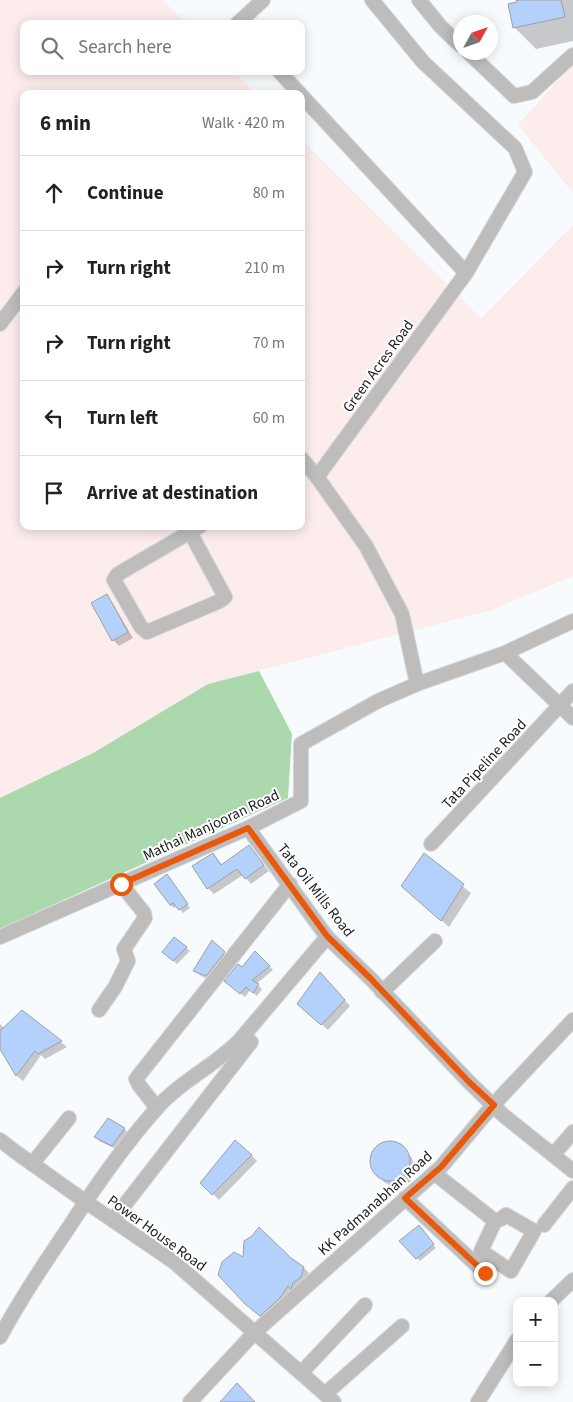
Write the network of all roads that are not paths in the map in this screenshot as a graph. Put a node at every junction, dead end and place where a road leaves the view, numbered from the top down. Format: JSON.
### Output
{"nodes":[{"id":1,"x":263,"y":0,"type":"edge"},
{"id":2,"x":372,"y":0,"type":"edge"},
{"id":3,"x":419,"y":0,"type":"edge"},
{"id":4,"x":241,"y":20,"type":"edge"},
{"id":5,"x":453,"y":38,"type":"edge"},
{"id":6,"x":573,"y":56,"type":"edge"},
{"id":7,"x":476,"y":60,"type":"edge"},
{"id":8,"x":283,"y":75,"type":"edge"},
{"id":9,"x":297,"y":90,"type":"edge"},
{"id":10,"x":305,"y":98,"type":"edge"},
{"id":11,"x":466,"y":273,"type":"junction"},
{"id":12,"x":20,"y":297,"type":"edge"},
{"id":13,"x":0,"y":324,"type":"edge"},
{"id":14,"x":305,"y":466,"type":"edge"},
{"id":15,"x":317,"y":477,"type":"junction"},
{"id":16,"x":193,"y":530,"type":"edge"},
{"id":17,"x":195,"y":530,"type":"edge"},
{"id":18,"x":573,"y":622,"type":"edge"},
{"id":19,"x":505,"y":653,"type":"junction"},
{"id":20,"x":417,"y":684,"type":"junction"},
{"id":21,"x":573,"y":691,"type":"edge"},
{"id":22,"x":560,"y":706,"type":"junction"},
{"id":23,"x":573,"y":718,"type":"edge"},
{"id":24,"x":248,"y":828,"type":"junction"},
{"id":25,"x":431,"y":844,"type":"dead end"},
{"id":26,"x":121,"y":884,"type":"junction"},
{"id":27,"x":290,"y":884,"type":"junction"},
{"id":28,"x":327,"y":936,"type":"junction"},
{"id":29,"x":0,"y":937,"type":"edge"},
{"id":30,"x":435,"y":941,"type":"dead end"},
{"id":31,"x":382,"y":992,"type":"junction"},
{"id":32,"x":98,"y":1010,"type":"dead end"},
{"id":33,"x":573,"y":1020,"type":"edge"},
{"id":34,"x":245,"y":1041,"type":"junction"},
{"id":35,"x":157,"y":1108,"type":"junction"},
{"id":36,"x":498,"y":1110,"type":"junction"},
{"id":37,"x":70,"y":1118,"type":"dead end"},
{"id":38,"x":573,"y":1132,"type":"edge"},
{"id":39,"x":0,"y":1140,"type":"edge"},
{"id":40,"x":553,"y":1155,"type":"junction"},
{"id":41,"x":32,"y":1164,"type":"junction"},
{"id":42,"x":573,"y":1171,"type":"edge"},
{"id":43,"x":434,"y":1173,"type":"junction"},
{"id":44,"x":573,"y":1188,"type":"edge"},
{"id":45,"x":405,"y":1198,"type":"junction"},
{"id":46,"x":86,"y":1202,"type":"junction"},
{"id":47,"x":113,"y":1220,"type":"junction"},
{"id":48,"x":495,"y":1221,"type":"dead end"},
{"id":49,"x":544,"y":1225,"type":"dead end"},
{"id":50,"x":485,"y":1273,"type":"dead end"},
{"id":51,"x":573,"y":1280,"type":"edge"},
{"id":52,"x":555,"y":1297,"type":"edge"},
{"id":53,"x":365,"y":1305,"type":"dead end"},
{"id":54,"x":402,"y":1326,"type":"dead end"},
{"id":55,"x":255,"y":1332,"type":"junction"},
{"id":56,"x":0,"y":1337,"type":"edge"},
{"id":57,"x":516,"y":1342,"type":"edge"},
{"id":58,"x":301,"y":1372,"type":"junction"},
{"id":59,"x":330,"y":1398,"type":"edge"},
{"id":60,"x":190,"y":1402,"type":"edge"},
{"id":61,"x":478,"y":1402,"type":"edge"}],
"edges":[{"from":1,"to":4,"type":"street"},
{"from":2,"to":11,"type":"street","name":"Green Acres Road"},
{"from":3,"to":5,"type":"street"},
{"from":6,"to":7,"type":"street"},
{"from":8,"to":9,"type":"street"},
{"from":10,"to":11,"type":"street"},
{"from":11,"to":15,"type":"street","name":"Green Acres Road"},
{"from":12,"to":13,"type":"street"},
{"from":14,"to":15,"type":"street"},
{"from":15,"to":20,"type":"street"},
{"from":16,"to":17,"type":"street"},
{"from":18,"to":19,"type":"street","name":"Mathai Manjooran Road"},
{"from":19,"to":20,"type":"street","name":"Mathai Manjooran Road"},
{"from":19,"to":22,"type":"street"},
{"from":20,"to":24,"type":"street","name":"Mathai Manjooran Road"},
{"from":21,"to":22,"type":"street","name":"Tata Pipeline Road"},
{"from":22,"to":23,"type":"street"},
{"from":22,"to":25,"type":"street","name":"Tata Pipeline Road"},
{"from":24,"to":26,"type":"street","name":"Mathai Manjooran Road"},
{"from":24,"to":27,"type":"street","name":"Tata Oil Mills Road"},
{"from":26,"to":29,"type":"street","name":"Mathai Manjooran Road"},
{"from":26,"to":32,"type":"street"},
{"from":27,"to":28,"type":"street","name":"Tata Oil Mills Road"},
{"from":27,"to":35,"type":"street"},
{"from":28,"to":31,"type":"street","name":"Tata Oil Mills Road"},
{"from":28,"to":34,"type":"street"},
{"from":30,"to":31,"type":"street"},
{"from":31,"to":36,"type":"street","name":"Tata Oil Mills Road"},
{"from":33,"to":36,"type":"street","name":"KK Padmanabhan Road"},
{"from":34,"to":35,"type":"street"},
{"from":34,"to":47,"type":"street"},
{"from":35,"to":46,"type":"street"},
{"from":36,"to":40,"type":"street","name":"Tata Oil Mills Road"},
{"from":36,"to":43,"type":"street","name":"KK Padmanabhan Road"},
{"from":37,"to":41,"type":"street"},
{"from":38,"to":40,"type":"street"},
{"from":39,"to":41,"type":"street","name":"Power House Road"},
{"from":40,"to":42,"type":"street","name":"Tata Oil Mills Road"},
{"from":41,"to":46,"type":"street","name":"Power House Road"},
{"from":43,"to":45,"type":"street","name":"KK Padmanabhan Road"},
{"from":43,"to":48,"type":"street"},
{"from":44,"to":49,"type":"street"},
{"from":45,"to":50,"type":"street"},
{"from":45,"to":55,"type":"street","name":"KK Padmanabhan Road"},
{"from":46,"to":47,"type":"street","name":"Power House Road"},
{"from":46,"to":56,"type":"street"},
{"from":47,"to":55,"type":"street","name":"Power House Road"},
{"from":51,"to":52,"type":"street"},
{"from":53,"to":58,"type":"street"},
{"from":54,"to":59,"type":"street"},
{"from":55,"to":58,"type":"street","name":"Power House Road"},
{"from":55,"to":60,"type":"street","name":"KK Padmanabhan Road"},
{"from":57,"to":61,"type":"street"},
{"from":58,"to":59,"type":"street","name":"Power House Road"}]}
